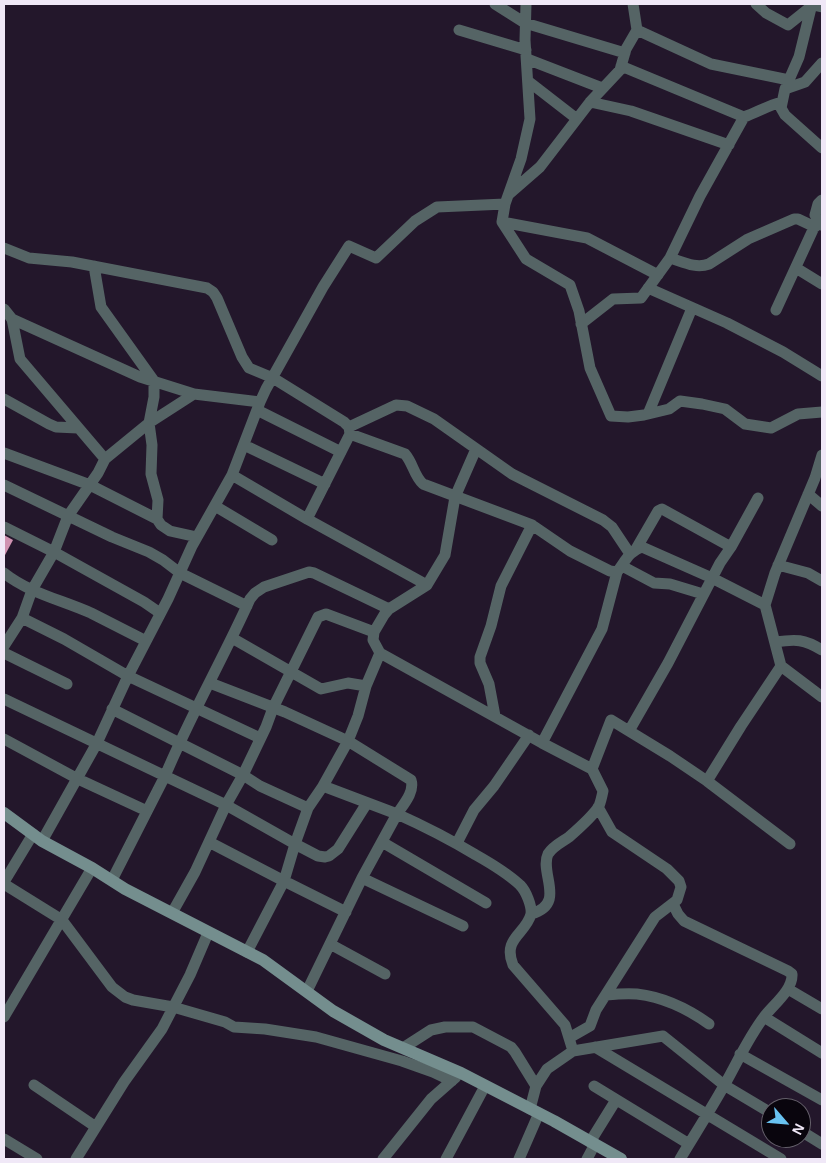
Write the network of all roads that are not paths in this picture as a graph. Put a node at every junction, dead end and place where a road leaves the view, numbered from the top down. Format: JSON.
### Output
{"nodes":[{"id":1,"x":495,"y":4,"type":"edge"},
{"id":2,"x":526,"y":4,"type":"edge"},
{"id":3,"x":633,"y":4,"type":"edge"},
{"id":4,"x":756,"y":4,"type":"edge"},
{"id":5,"x":816,"y":5,"type":"edge"},
{"id":6,"x":525,"y":22,"type":"junction"},
{"id":7,"x":459,"y":30,"type":"dead end"},
{"id":8,"x":637,"y":30,"type":"junction"},
{"id":9,"x":625,"y":53,"type":"junction"},
{"id":10,"x":527,"y":54,"type":"junction"},
{"id":11,"x":822,"y":63,"type":"edge"},
{"id":12,"x":621,"y":66,"type":"junction"},
{"id":13,"x":528,"y":81,"type":"junction"},
{"id":14,"x":787,"y":85,"type":"junction"},
{"id":15,"x":602,"y":88,"type":"junction"},
{"id":16,"x":590,"y":102,"type":"junction"},
{"id":17,"x":782,"y":102,"type":"junction"},
{"id":18,"x":744,"y":117,"type":"junction"},
{"id":19,"x":577,"y":119,"type":"junction"},
{"id":20,"x":729,"y":145,"type":"junction"},
{"id":21,"x":822,"y":148,"type":"edge"},
{"id":22,"x":507,"y":199,"type":"junction"},
{"id":23,"x":822,"y":200,"type":"edge"},
{"id":24,"x":502,"y":222,"type":"junction"},
{"id":25,"x":818,"y":224,"type":"edge"},
{"id":26,"x":4,"y":248,"type":"edge"},
{"id":27,"x":670,"y":258,"type":"junction"},
{"id":28,"x":94,"y":266,"type":"junction"},
{"id":29,"x":796,"y":268,"type":"junction"},
{"id":30,"x":658,"y":275,"type":"junction"},
{"id":31,"x":822,"y":284,"type":"edge"},
{"id":32,"x":648,"y":288,"type":"junction"},
{"id":33,"x":4,"y":308,"type":"edge"},
{"id":34,"x":692,"y":308,"type":"junction"},
{"id":35,"x":776,"y":310,"type":"dead end"},
{"id":36,"x":12,"y":319,"type":"junction"},
{"id":37,"x":581,"y":324,"type":"junction"},
{"id":38,"x":822,"y":376,"type":"edge"},
{"id":39,"x":273,"y":378,"type":"junction"},
{"id":40,"x":154,"y":381,"type":"junction"},
{"id":41,"x":194,"y":394,"type":"junction"},
{"id":42,"x":4,"y":399,"type":"edge"},
{"id":43,"x":258,"y":406,"type":"junction"},
{"id":44,"x":822,"y":412,"type":"edge"},
{"id":45,"x":648,"y":414,"type":"junction"},
{"id":46,"x":149,"y":423,"type":"junction"},
{"id":47,"x":78,"y":428,"type":"junction"},
{"id":48,"x":350,"y":431,"type":"junction"},
{"id":49,"x":244,"y":445,"type":"junction"},
{"id":50,"x":476,"y":449,"type":"junction"},
{"id":51,"x":341,"y":452,"type":"junction"},
{"id":52,"x":4,"y":453,"type":"edge"},
{"id":53,"x":104,"y":459,"type":"junction"},
{"id":54,"x":822,"y":460,"type":"edge"},
{"id":55,"x":232,"y":475,"type":"junction"},
{"id":56,"x":325,"y":484,"type":"junction"},
{"id":57,"x":4,"y":485,"type":"edge"},
{"id":58,"x":90,"y":485,"type":"junction"},
{"id":59,"x":808,"y":494,"type":"junction"},
{"id":60,"x":455,"y":497,"type":"junction"},
{"id":61,"x":758,"y":498,"type":"dead end"},
{"id":62,"x":215,"y":506,"type":"junction"},
{"id":63,"x":822,"y":506,"type":"edge"},
{"id":64,"x":68,"y":516,"type":"junction"},
{"id":65,"x":157,"y":519,"type":"junction"},
{"id":66,"x":307,"y":519,"type":"junction"},
{"id":67,"x":532,"y":525,"type":"junction"},
{"id":68,"x":4,"y":528,"type":"edge"},
{"id":69,"x":197,"y":536,"type":"junction"},
{"id":70,"x":272,"y":540,"type":"dead end"},
{"id":71,"x":731,"y":547,"type":"junction"},
{"id":72,"x":633,"y":551,"type":"junction"},
{"id":73,"x":54,"y":552,"type":"junction"},
{"id":74,"x":778,"y":565,"type":"junction"},
{"id":75,"x":619,"y":569,"type":"junction"},
{"id":76,"x":4,"y":573,"type":"edge"},
{"id":77,"x":180,"y":573,"type":"junction"},
{"id":78,"x":821,"y":576,"type":"edge"},
{"id":79,"x":712,"y":578,"type":"junction"},
{"id":80,"x":427,"y":585,"type":"junction"},
{"id":81,"x":32,"y":590,"type":"junction"},
{"id":82,"x":703,"y":594,"type":"junction"},
{"id":83,"x":765,"y":605,"type":"junction"},
{"id":84,"x":247,"y":606,"type":"junction"},
{"id":85,"x":389,"y":609,"type":"junction"},
{"id":86,"x":160,"y":613,"type":"junction"},
{"id":87,"x":22,"y":618,"type":"junction"},
{"id":88,"x":374,"y":632,"type":"junction"},
{"id":89,"x":232,"y":638,"type":"junction"},
{"id":90,"x":146,"y":641,"type":"junction"},
{"id":91,"x":775,"y":642,"type":"junction"},
{"id":92,"x":4,"y":646,"type":"edge"},
{"id":93,"x":822,"y":650,"type":"edge"},
{"id":94,"x":4,"y":653,"type":"edge"},
{"id":95,"x":380,"y":653,"type":"junction"},
{"id":96,"x":781,"y":666,"type":"junction"},
{"id":97,"x":291,"y":672,"type":"junction"},
{"id":98,"x":128,"y":676,"type":"junction"},
{"id":99,"x":210,"y":683,"type":"junction"},
{"id":100,"x":67,"y":684,"type":"dead end"},
{"id":101,"x":366,"y":686,"type":"junction"},
{"id":102,"x":822,"y":697,"type":"edge"},
{"id":103,"x":4,"y":699,"type":"edge"},
{"id":104,"x":197,"y":708,"type":"junction"},
{"id":105,"x":273,"y":708,"type":"junction"},
{"id":106,"x":112,"y":709,"type":"junction"},
{"id":107,"x":495,"y":716,"type":"junction"},
{"id":108,"x":629,"y":731,"type":"junction"},
{"id":109,"x":529,"y":735,"type":"junction"},
{"id":110,"x":260,"y":738,"type":"junction"},
{"id":111,"x":4,"y":739,"type":"edge"},
{"id":112,"x":348,"y":741,"type":"junction"},
{"id":113,"x":178,"y":743,"type":"junction"},
{"id":114,"x":98,"y":744,"type":"junction"},
{"id":115,"x":542,"y":744,"type":"junction"},
{"id":116,"x":592,"y":769,"type":"junction"},
{"id":117,"x":242,"y":775,"type":"junction"},
{"id":118,"x":165,"y":776,"type":"junction"},
{"id":119,"x":78,"y":779,"type":"junction"},
{"id":120,"x":707,"y":781,"type":"junction"},
{"id":121,"x":323,"y":786,"type":"junction"},
{"id":122,"x":367,"y":803,"type":"junction"},
{"id":123,"x":226,"y":804,"type":"junction"},
{"id":124,"x":598,"y":807,"type":"junction"},
{"id":125,"x":308,"y":808,"type":"junction"},
{"id":126,"x":147,"y":811,"type":"junction"},
{"id":127,"x":4,"y":813,"type":"edge"},
{"id":128,"x":397,"y":814,"type":"junction"},
{"id":129,"x":38,"y":838,"type":"junction"},
{"id":130,"x":209,"y":842,"type":"junction"},
{"id":131,"x":382,"y":842,"type":"junction"},
{"id":132,"x":457,"y":843,"type":"junction"},
{"id":133,"x":294,"y":844,"type":"junction"},
{"id":134,"x":790,"y":844,"type":"dead end"},
{"id":135,"x":92,"y":868,"type":"junction"},
{"id":136,"x":362,"y":878,"type":"junction"},
{"id":137,"x":112,"y":880,"type":"junction"},
{"id":138,"x":284,"y":881,"type":"junction"},
{"id":139,"x":4,"y":883,"type":"edge"},
{"id":140,"x":486,"y":903,"type":"dead end"},
{"id":141,"x":673,"y":904,"type":"junction"},
{"id":142,"x":346,"y":912,"type":"junction"},
{"id":143,"x":172,"y":913,"type":"junction"},
{"id":144,"x":531,"y":914,"type":"junction"},
{"id":145,"x":62,"y":920,"type":"junction"},
{"id":146,"x":463,"y":926,"type":"dead end"},
{"id":147,"x":208,"y":932,"type":"junction"},
{"id":148,"x":330,"y":944,"type":"junction"},
{"id":149,"x":247,"y":952,"type":"junction"},
{"id":150,"x":385,"y":974,"type":"dead end"},
{"id":151,"x":788,"y":988,"type":"junction"},
{"id":152,"x":307,"y":992,"type":"junction"},
{"id":153,"x":606,"y":995,"type":"junction"},
{"id":154,"x":174,"y":1007,"type":"junction"},
{"id":155,"x":822,"y":1009,"type":"edge"},
{"id":156,"x":4,"y":1017,"type":"edge"},
{"id":157,"x":764,"y":1017,"type":"junction"},
{"id":158,"x":709,"y":1024,"type":"dead end"},
{"id":159,"x":569,"y":1038,"type":"junction"},
{"id":160,"x":595,"y":1047,"type":"junction"},
{"id":161,"x":403,"y":1048,"type":"junction"},
{"id":162,"x":573,"y":1051,"type":"junction"},
{"id":163,"x":822,"y":1053,"type":"edge"},
{"id":164,"x":740,"y":1054,"type":"junction"},
{"id":165,"x":456,"y":1077,"type":"junction"},
{"id":166,"x":34,"y":1085,"type":"dead end"},
{"id":167,"x":724,"y":1085,"type":"junction"},
{"id":168,"x":485,"y":1086,"type":"junction"},
{"id":169,"x":536,"y":1086,"type":"junction"},
{"id":170,"x":594,"y":1086,"type":"dead end"},
{"id":171,"x":616,"y":1100,"type":"junction"},
{"id":172,"x":822,"y":1100,"type":"edge"},
{"id":173,"x":761,"y":1107,"type":"edge"},
{"id":174,"x":534,"y":1111,"type":"junction"},
{"id":175,"x":707,"y":1114,"type":"junction"},
{"id":176,"x":96,"y":1127,"type":"junction"},
{"id":177,"x":811,"y":1137,"type":"edge"},
{"id":178,"x":4,"y":1139,"type":"edge"},
{"id":179,"x":592,"y":1143,"type":"junction"},
{"id":180,"x":690,"y":1144,"type":"junction"},
{"id":181,"x":822,"y":1144,"type":"edge"},
{"id":182,"x":37,"y":1159,"type":"edge"},
{"id":183,"x":76,"y":1159,"type":"edge"},
{"id":184,"x":383,"y":1159,"type":"edge"},
{"id":185,"x":446,"y":1159,"type":"edge"},
{"id":186,"x":519,"y":1159,"type":"edge"},
{"id":187,"x":587,"y":1159,"type":"edge"},
{"id":188,"x":621,"y":1159,"type":"edge"},
{"id":189,"x":680,"y":1159,"type":"edge"},
{"id":190,"x":781,"y":1159,"type":"edge"}],
"edges":[{"from":1,"to":6,"type":"street"},
{"from":2,"to":6,"type":"street"},
{"from":3,"to":8,"type":"street"},
{"from":4,"to":5,"type":"street"},
{"from":5,"to":14,"type":"street"},
{"from":6,"to":9,"type":"street"},
{"from":6,"to":10,"type":"street"},
{"from":7,"to":10,"type":"street"},
{"from":8,"to":9,"type":"street"},
{"from":8,"to":14,"type":"street"},
{"from":9,"to":12,"type":"street"},
{"from":10,"to":13,"type":"street"},
{"from":10,"to":15,"type":"street"},
{"from":11,"to":14,"type":"street"},
{"from":12,"to":15,"type":"street"},
{"from":12,"to":18,"type":"street"},
{"from":13,"to":19,"type":"street"},
{"from":13,"to":22,"type":"street"},
{"from":14,"to":17,"type":"street"},
{"from":15,"to":16,"type":"street"},
{"from":16,"to":19,"type":"street"},
{"from":16,"to":20,"type":"street"},
{"from":17,"to":18,"type":"street"},
{"from":17,"to":21,"type":"street"},
{"from":18,"to":20,"type":"street"},
{"from":19,"to":22,"type":"street"},
{"from":20,"to":27,"type":"street"},
{"from":22,"to":24,"type":"street"},
{"from":22,"to":39,"type":"street"},
{"from":23,"to":25,"type":"street"},
{"from":24,"to":30,"type":"street"},
{"from":24,"to":37,"type":"street"},
{"from":25,"to":27,"type":"street"},
{"from":25,"to":29,"type":"street"},
{"from":26,"to":28,"type":"street"},
{"from":27,"to":30,"type":"street"},
{"from":28,"to":39,"type":"street"},
{"from":28,"to":40,"type":"street"},
{"from":29,"to":31,"type":"street"},
{"from":29,"to":35,"type":"street"},
{"from":30,"to":32,"type":"street"},
{"from":32,"to":34,"type":"street"},
{"from":32,"to":37,"type":"street"},
{"from":33,"to":36,"type":"street"},
{"from":34,"to":38,"type":"street"},
{"from":34,"to":45,"type":"street"},
{"from":36,"to":40,"type":"street"},
{"from":36,"to":47,"type":"street"},
{"from":37,"to":45,"type":"street"},
{"from":39,"to":43,"type":"street"},
{"from":39,"to":48,"type":"street"},
{"from":40,"to":41,"type":"street"},
{"from":40,"to":46,"type":"street"},
{"from":41,"to":43,"type":"street"},
{"from":41,"to":46,"type":"street"},
{"from":42,"to":47,"type":"street"},
{"from":43,"to":49,"type":"street"},
{"from":43,"to":51,"type":"street"},
{"from":44,"to":45,"type":"street"},
{"from":46,"to":53,"type":"street"},
{"from":46,"to":65,"type":"street"},
{"from":47,"to":53,"type":"street"},
{"from":48,"to":50,"type":"street"},
{"from":48,"to":51,"type":"street"},
{"from":48,"to":60,"type":"street"},
{"from":49,"to":55,"type":"street"},
{"from":49,"to":56,"type":"street"},
{"from":50,"to":60,"type":"street"},
{"from":50,"to":72,"type":"street"},
{"from":51,"to":56,"type":"street"},
{"from":52,"to":58,"type":"street"},
{"from":53,"to":58,"type":"street"},
{"from":54,"to":59,"type":"street"},
{"from":55,"to":62,"type":"street"},
{"from":55,"to":66,"type":"street"},
{"from":56,"to":66,"type":"street"},
{"from":57,"to":64,"type":"street"},
{"from":58,"to":64,"type":"street"},
{"from":58,"to":65,"type":"street"},
{"from":59,"to":63,"type":"street"},
{"from":59,"to":74,"type":"street"},
{"from":60,"to":67,"type":"street"},
{"from":60,"to":80,"type":"street"},
{"from":61,"to":71,"type":"street"},
{"from":62,"to":69,"type":"street"},
{"from":62,"to":70,"type":"street"},
{"from":64,"to":73,"type":"street"},
{"from":64,"to":77,"type":"street"},
{"from":65,"to":69,"type":"street"},
{"from":66,"to":80,"type":"street"},
{"from":67,"to":75,"type":"street"},
{"from":67,"to":107,"type":"street"},
{"from":68,"to":73,"type":"street"},
{"from":69,"to":77,"type":"street"},
{"from":71,"to":72,"type":"street"},
{"from":71,"to":79,"type":"street"},
{"from":72,"to":75,"type":"street"},
{"from":72,"to":79,"type":"street"},
{"from":73,"to":81,"type":"street"},
{"from":73,"to":86,"type":"street"},
{"from":74,"to":78,"type":"street"},
{"from":74,"to":83,"type":"street"},
{"from":75,"to":82,"type":"street"},
{"from":75,"to":115,"type":"street"},
{"from":76,"to":81,"type":"street"},
{"from":77,"to":84,"type":"street"},
{"from":77,"to":86,"type":"street"},
{"from":79,"to":82,"type":"street"},
{"from":79,"to":83,"type":"street"},
{"from":80,"to":85,"type":"street"},
{"from":81,"to":87,"type":"street"},
{"from":81,"to":90,"type":"street"},
{"from":82,"to":108,"type":"street"},
{"from":83,"to":91,"type":"street"},
{"from":84,"to":85,"type":"street"},
{"from":84,"to":89,"type":"street"},
{"from":85,"to":88,"type":"street"},
{"from":86,"to":90,"type":"street"},
{"from":87,"to":92,"type":"street"},
{"from":87,"to":98,"type":"street"},
{"from":88,"to":95,"type":"street"},
{"from":88,"to":97,"type":"street"},
{"from":89,"to":97,"type":"street"},
{"from":89,"to":99,"type":"street"},
{"from":90,"to":98,"type":"street"},
{"from":91,"to":93,"type":"street"},
{"from":91,"to":96,"type":"street"},
{"from":94,"to":100,"type":"street"},
{"from":95,"to":101,"type":"street"},
{"from":95,"to":107,"type":"street"},
{"from":96,"to":102,"type":"street"},
{"from":96,"to":120,"type":"street"},
{"from":97,"to":101,"type":"street"},
{"from":97,"to":105,"type":"street"},
{"from":98,"to":104,"type":"street"},
{"from":98,"to":106,"type":"street"},
{"from":99,"to":104,"type":"street"},
{"from":99,"to":105,"type":"street"},
{"from":101,"to":112,"type":"street"},
{"from":103,"to":114,"type":"street"},
{"from":104,"to":110,"type":"street"},
{"from":104,"to":113,"type":"street"},
{"from":105,"to":110,"type":"street"},
{"from":105,"to":112,"type":"street"},
{"from":106,"to":113,"type":"street"},
{"from":106,"to":114,"type":"street"},
{"from":107,"to":109,"type":"street"},
{"from":108,"to":116,"type":"street"},
{"from":108,"to":120,"type":"street"},
{"from":109,"to":115,"type":"street"},
{"from":109,"to":132,"type":"street"},
{"from":110,"to":117,"type":"street"},
{"from":111,"to":119,"type":"street"},
{"from":112,"to":121,"type":"street"},
{"from":112,"to":128,"type":"street"},
{"from":113,"to":117,"type":"street"},
{"from":113,"to":118,"type":"street"},
{"from":114,"to":118,"type":"street"},
{"from":114,"to":119,"type":"street"},
{"from":115,"to":116,"type":"street"},
{"from":116,"to":124,"type":"street"},
{"from":117,"to":123,"type":"street"},
{"from":117,"to":125,"type":"street"},
{"from":118,"to":123,"type":"street"},
{"from":118,"to":126,"type":"street"},
{"from":119,"to":126,"type":"street"},
{"from":119,"to":129,"type":"street"},
{"from":120,"to":134,"type":"street"},
{"from":121,"to":122,"type":"street"},
{"from":121,"to":125,"type":"street"},
{"from":122,"to":128,"type":"street"},
{"from":122,"to":133,"type":"street"},
{"from":123,"to":130,"type":"street"},
{"from":123,"to":133,"type":"street"},
{"from":124,"to":141,"type":"street"},
{"from":124,"to":144,"type":"street"},
{"from":125,"to":133,"type":"street"},
{"from":126,"to":137,"type":"street"},
{"from":127,"to":129,"type":"street"},
{"from":128,"to":131,"type":"street"},
{"from":128,"to":132,"type":"street"},
{"from":129,"to":135,"type":"street"},
{"from":129,"to":139,"type":"street"},
{"from":130,"to":138,"type":"street"},
{"from":130,"to":143,"type":"street"},
{"from":131,"to":136,"type":"street"},
{"from":131,"to":140,"type":"street"},
{"from":132,"to":144,"type":"street"},
{"from":133,"to":138,"type":"street"},
{"from":135,"to":137,"type":"street"},
{"from":135,"to":145,"type":"street"},
{"from":136,"to":142,"type":"street"},
{"from":136,"to":146,"type":"street"},
{"from":137,"to":143,"type":"street"},
{"from":138,"to":142,"type":"street"},
{"from":138,"to":149,"type":"street"},
{"from":139,"to":145,"type":"street"},
{"from":141,"to":151,"type":"street"},
{"from":141,"to":153,"type":"street"},
{"from":142,"to":148,"type":"street"},
{"from":143,"to":147,"type":"street"},
{"from":144,"to":159,"type":"street"},
{"from":145,"to":154,"type":"street"},
{"from":145,"to":156,"type":"street"},
{"from":147,"to":149,"type":"street"},
{"from":147,"to":154,"type":"street"},
{"from":148,"to":150,"type":"street"},
{"from":148,"to":152,"type":"street"},
{"from":149,"to":152,"type":"street"},
{"from":151,"to":155,"type":"street"},
{"from":151,"to":157,"type":"street"},
{"from":152,"to":161,"type":"street"},
{"from":153,"to":158,"type":"street"},
{"from":153,"to":159,"type":"street"},
{"from":154,"to":165,"type":"street"},
{"from":154,"to":176,"type":"street"},
{"from":157,"to":163,"type":"street"},
{"from":157,"to":164,"type":"street"},
{"from":159,"to":162,"type":"street"},
{"from":160,"to":162,"type":"street"},
{"from":160,"to":167,"type":"street"},
{"from":160,"to":175,"type":"street"},
{"from":161,"to":165,"type":"street"},
{"from":161,"to":169,"type":"street"},
{"from":162,"to":169,"type":"street"},
{"from":164,"to":167,"type":"street"},
{"from":164,"to":172,"type":"street"},
{"from":165,"to":168,"type":"street"},
{"from":165,"to":184,"type":"street"},
{"from":166,"to":176,"type":"street"},
{"from":167,"to":173,"type":"street"},
{"from":167,"to":175,"type":"street"},
{"from":168,"to":174,"type":"street"},
{"from":168,"to":185,"type":"street"},
{"from":169,"to":174,"type":"street"},
{"from":170,"to":171,"type":"street"},
{"from":171,"to":179,"type":"street"},
{"from":171,"to":180,"type":"street"},
{"from":174,"to":179,"type":"street"},
{"from":174,"to":186,"type":"street"},
{"from":175,"to":180,"type":"street"},
{"from":175,"to":190,"type":"street"},
{"from":176,"to":183,"type":"street"},
{"from":177,"to":181,"type":"street"},
{"from":178,"to":182,"type":"street"},
{"from":179,"to":187,"type":"street"},
{"from":179,"to":188,"type":"street"},
{"from":180,"to":189,"type":"street"}]}
